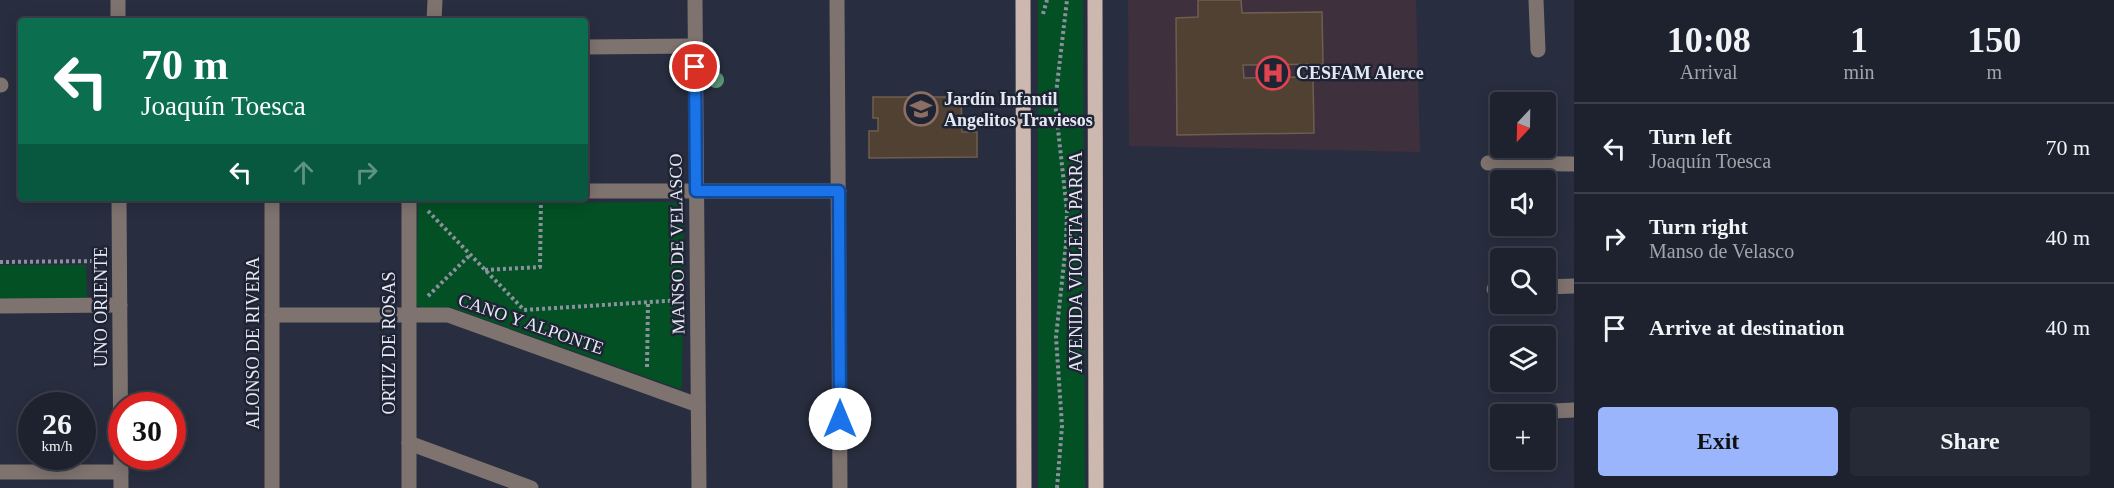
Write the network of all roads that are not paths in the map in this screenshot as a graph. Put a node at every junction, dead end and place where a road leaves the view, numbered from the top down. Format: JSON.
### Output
{"nodes":[{"id":1,"x":118,"y":0,"type":"edge"},
{"id":2,"x":435,"y":0,"type":"edge"},
{"id":3,"x":695,"y":0,"type":"edge"},
{"id":4,"x":837,"y":0,"type":"edge"},
{"id":5,"x":1023,"y":0,"type":"edge"},
{"id":6,"x":1095,"y":0,"type":"edge"},
{"id":7,"x":1536,"y":0,"type":"edge"},
{"id":8,"x":118,"y":18,"type":"edge"},
{"id":9,"x":434,"y":18,"type":"edge"},
{"id":10,"x":695,"y":46,"type":"junction"},
{"id":11,"x":588,"y":47,"type":"edge"},
{"id":12,"x":1538,"y":50,"type":"dead end"},
{"id":13,"x":1488,"y":163,"type":"dead end"},
{"id":14,"x":1574,"y":164,"type":"edge"},
{"id":15,"x":588,"y":191,"type":"edge"},
{"id":16,"x":696,"y":191,"type":"junction"},
{"id":17,"x":839,"y":191,"type":"junction"},
{"id":18,"x":119,"y":201,"type":"edge"},
{"id":19,"x":272,"y":201,"type":"edge"},
{"id":20,"x":409,"y":201,"type":"edge"},
{"id":21,"x":1574,"y":286,"type":"edge"},
{"id":22,"x":1556,"y":287,"type":"edge"},
{"id":23,"x":120,"y":305,"type":"junction"},
{"id":24,"x":0,"y":306,"type":"edge"},
{"id":25,"x":409,"y":314,"type":"junction"},
{"id":26,"x":272,"y":315,"type":"junction"},
{"id":27,"x":698,"y":405,"type":"junction"},
{"id":28,"x":1574,"y":410,"type":"edge"},
{"id":29,"x":1556,"y":411,"type":"edge"},
{"id":30,"x":409,"y":443,"type":"junction"},
{"id":31,"x":0,"y":472,"type":"edge"},
{"id":32,"x":125,"y":483,"type":"edge"},
{"id":33,"x":272,"y":488,"type":"edge"},
{"id":34,"x":409,"y":488,"type":"edge"},
{"id":35,"x":531,"y":488,"type":"edge"},
{"id":36,"x":699,"y":488,"type":"edge"},
{"id":37,"x":840,"y":488,"type":"edge"},
{"id":38,"x":1024,"y":488,"type":"edge"},
{"id":39,"x":1096,"y":488,"type":"edge"}],
"edges":[{"from":1,"to":8,"type":"street"},
{"from":2,"to":9,"type":"street"},
{"from":3,"to":10,"type":"street","name":"MANSO DE VELASCO"},
{"from":4,"to":17,"type":"street"},
{"from":5,"to":38,"type":"main road"},
{"from":6,"to":39,"type":"main road","name":"AVENIDA VIOLETA PARRA"},
{"from":7,"to":12,"type":"street"},
{"from":10,"to":11,"type":"street"},
{"from":10,"to":16,"type":"street","name":"MANSO DE VELASCO"},
{"from":13,"to":14,"type":"street"},
{"from":15,"to":16,"type":"street"},
{"from":16,"to":17,"type":"street"},
{"from":16,"to":27,"type":"street","name":"MANSO DE VELASCO"},
{"from":17,"to":37,"type":"street"},
{"from":18,"to":23,"type":"street","name":"UNO ORIENTE"},
{"from":19,"to":26,"type":"street","name":"ALONSO DE RIVERA"},
{"from":20,"to":25,"type":"street","name":"ORTIZ DE ROSAS"},
{"from":21,"to":22,"type":"street"},
{"from":23,"to":24,"type":"street"},
{"from":23,"to":32,"type":"street","name":"UNO ORIENTE"},
{"from":25,"to":26,"type":"street","name":"CANO Y ALPONTE"},
{"from":25,"to":27,"type":"street","name":"CANO Y ALPONTE"},
{"from":25,"to":30,"type":"street","name":"ORTIZ DE ROSAS"},
{"from":26,"to":33,"type":"street","name":"ALONSO DE RIVERA"},
{"from":27,"to":36,"type":"street","name":"MANSO DE VELASCO"},
{"from":28,"to":29,"type":"street"},
{"from":30,"to":34,"type":"street","name":"ORTIZ DE ROSAS"},
{"from":30,"to":35,"type":"street"},
{"from":31,"to":32,"type":"street"}]}
